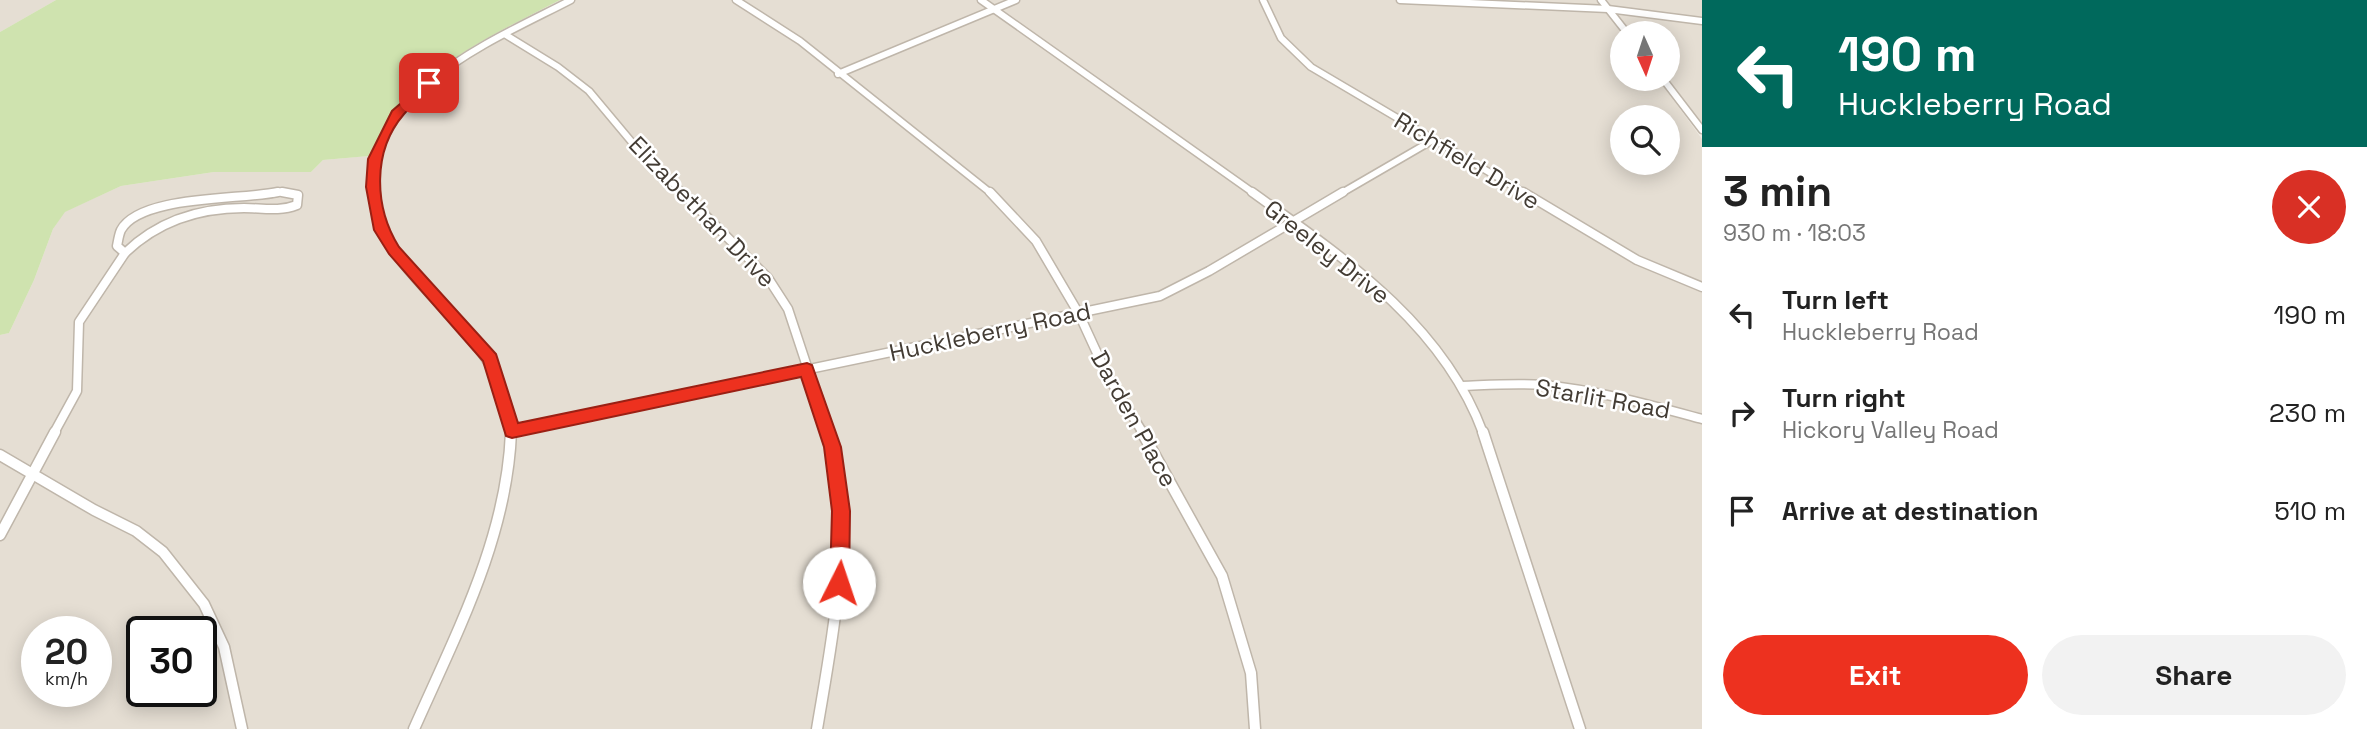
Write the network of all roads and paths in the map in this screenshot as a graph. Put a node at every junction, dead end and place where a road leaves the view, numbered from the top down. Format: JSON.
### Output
{"nodes":[{"id":1,"x":571,"y":0,"type":"edge"},
{"id":2,"x":736,"y":0,"type":"edge"},
{"id":3,"x":981,"y":0,"type":"edge"},
{"id":4,"x":1016,"y":0,"type":"edge"},
{"id":5,"x":1263,"y":0,"type":"edge"},
{"id":6,"x":1400,"y":0,"type":"edge"},
{"id":7,"x":1601,"y":0,"type":"edge"},
{"id":8,"x":993,"y":9,"type":"junction"},
{"id":9,"x":1608,"y":9,"type":"junction"},
{"id":10,"x":1618,"y":21,"type":"edge"},
{"id":11,"x":1702,"y":21,"type":"edge"},
{"id":12,"x":506,"y":35,"type":"junction"},
{"id":13,"x":838,"y":74,"type":"junction"},
{"id":14,"x":1672,"y":91,"type":"edge"},
{"id":15,"x":1702,"y":130,"type":"edge"},
{"id":16,"x":1433,"y":140,"type":"junction"},
{"id":17,"x":194,"y":200,"type":"junction"},
{"id":18,"x":192,"y":216,"type":"junction"},
{"id":19,"x":1294,"y":222,"type":"junction"},
{"id":20,"x":125,"y":253,"type":"junction"},
{"id":21,"x":1702,"y":287,"type":"edge"},
{"id":22,"x":1079,"y":314,"type":"junction"},
{"id":23,"x":807,"y":370,"type":"junction"},
{"id":24,"x":1462,"y":386,"type":"junction"},
{"id":25,"x":1702,"y":418,"type":"edge"},
{"id":26,"x":512,"y":431,"type":"junction"},
{"id":27,"x":0,"y":455,"type":"edge"},
{"id":28,"x":34,"y":473,"type":"junction"},
{"id":29,"x":0,"y":535,"type":"edge"},
{"id":30,"x":242,"y":729,"type":"edge"},
{"id":31,"x":414,"y":729,"type":"edge"},
{"id":32,"x":817,"y":729,"type":"edge"},
{"id":33,"x":1255,"y":729,"type":"edge"},
{"id":34,"x":1580,"y":729,"type":"edge"}],
"edges":[{"from":1,"to":12,"type":"street"},
{"from":2,"to":13,"type":"street","name":"Darden Place"},
{"from":3,"to":8,"type":"street","name":"Greeley Drive"},
{"from":4,"to":8,"type":"street"},
{"from":5,"to":16,"type":"street","name":"Richfield Drive"},
{"from":6,"to":9,"type":"street"},
{"from":7,"to":9,"type":"street"},
{"from":8,"to":13,"type":"street"},
{"from":8,"to":19,"type":"street","name":"Greeley Drive"},
{"from":9,"to":10,"type":"street"},
{"from":9,"to":11,"type":"street"},
{"from":12,"to":23,"type":"street","name":"Elizabethan Drive"},
{"from":12,"to":26,"type":"street"},
{"from":13,"to":22,"type":"street","name":"Darden Place"},
{"from":14,"to":15,"type":"street"},
{"from":16,"to":19,"type":"street","name":"Huckleberry Road"},
{"from":16,"to":21,"type":"street","name":"Richfield Drive"},
{"from":17,"to":18,"type":"street"},
{"from":17,"to":18,"type":"street"},
{"from":17,"to":20,"type":"street"},
{"from":18,"to":20,"type":"street"},
{"from":19,"to":22,"type":"street","name":"Huckleberry Road"},
{"from":19,"to":24,"type":"street","name":"Greeley Drive"},
{"from":20,"to":28,"type":"street"},
{"from":22,"to":23,"type":"street","name":"Huckleberry Road"},
{"from":22,"to":33,"type":"street","name":"Darden Place"},
{"from":23,"to":26,"type":"street","name":"Huckleberry Road"},
{"from":23,"to":32,"type":"street","name":"Elizabethan Drive"},
{"from":24,"to":25,"type":"street","name":"Starlit Road"},
{"from":24,"to":34,"type":"street","name":"Greeley Drive"},
{"from":26,"to":31,"type":"street"},
{"from":27,"to":28,"type":"street"},
{"from":28,"to":29,"type":"street"},
{"from":28,"to":30,"type":"street"}]}
